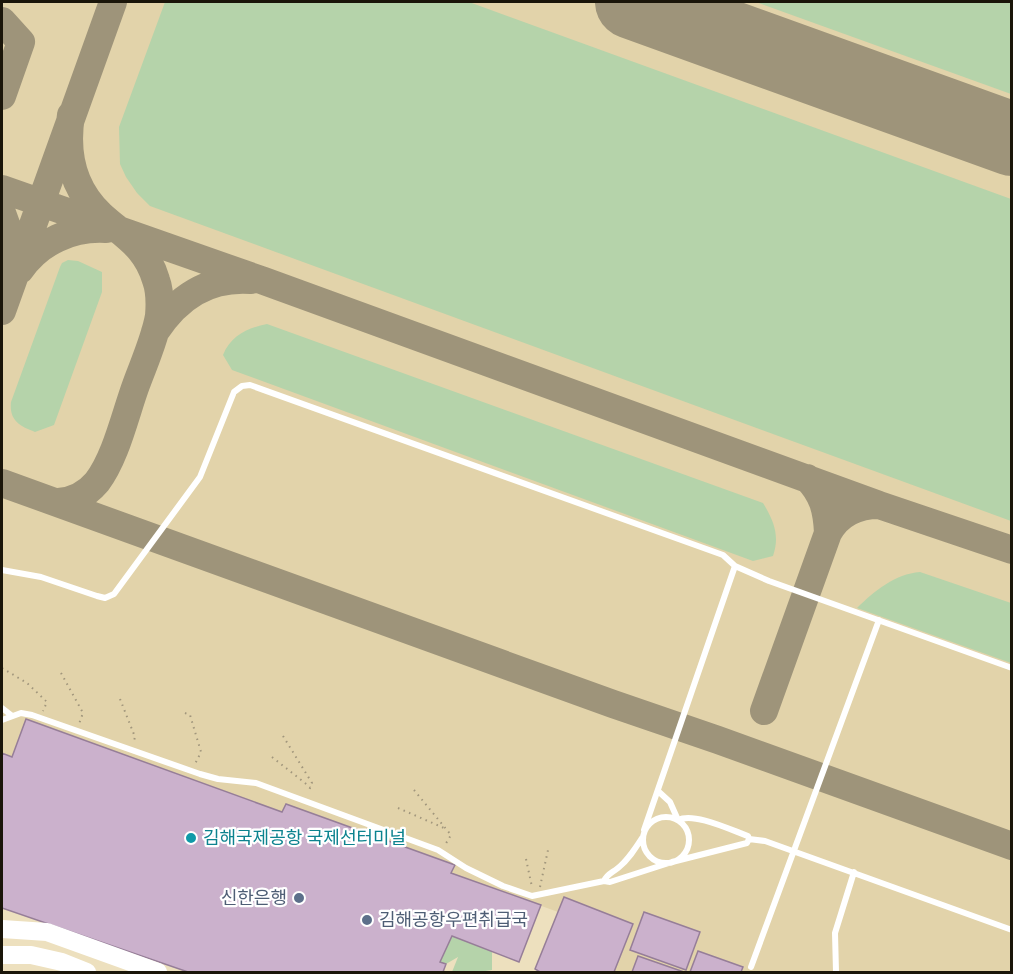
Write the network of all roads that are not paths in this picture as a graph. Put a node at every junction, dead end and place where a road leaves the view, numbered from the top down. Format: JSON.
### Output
{"nodes":[{"id":1,"x":735,"y":566,"type":"junction"},
{"id":2,"x":2,"y":570,"type":"edge"},
{"id":3,"x":879,"y":620,"type":"junction"},
{"id":4,"x":1011,"y":668,"type":"edge"},
{"id":5,"x":2,"y":708,"type":"edge"},
{"id":6,"x":11,"y":715,"type":"junction"},
{"id":7,"x":2,"y":720,"type":"edge"},
{"id":8,"x":658,"y":791,"type":"junction"},
{"id":9,"x":678,"y":820,"type":"junction"},
{"id":10,"x":644,"y":830,"type":"junction"},
{"id":11,"x":642,"y":838,"type":"junction"},
{"id":12,"x":749,"y":839,"type":"junction"},
{"id":13,"x":794,"y":851,"type":"junction"},
{"id":14,"x":672,"y":862,"type":"junction"},
{"id":15,"x":854,"y":872,"type":"junction"},
{"id":16,"x":604,"y":881,"type":"junction"},
{"id":17,"x":2,"y":929,"type":"edge"},
{"id":18,"x":1011,"y":930,"type":"edge"},
{"id":19,"x":2,"y":955,"type":"edge"},
{"id":20,"x":752,"y":967,"type":"dead end"},
{"id":21,"x":87,"y":972,"type":"edge"},
{"id":22,"x":158,"y":972,"type":"edge"},
{"id":23,"x":836,"y":972,"type":"edge"}],
"edges":[{"from":1,"to":2,"type":"lane"},
{"from":1,"to":3,"type":"lane"},
{"from":1,"to":8,"type":"lane"},
{"from":3,"to":4,"type":"lane"},
{"from":3,"to":13,"type":"lane"},
{"from":5,"to":6,"type":"lane"},
{"from":6,"to":7,"type":"lane"},
{"from":6,"to":16,"type":"lane"},
{"from":8,"to":9,"type":"lane"},
{"from":8,"to":10,"type":"lane"},
{"from":9,"to":10,"type":"lane"},
{"from":9,"to":12,"type":"lane"},
{"from":9,"to":14,"type":"lane"},
{"from":10,"to":11,"type":"lane"},
{"from":11,"to":14,"type":"lane"},
{"from":11,"to":16,"type":"lane"},
{"from":12,"to":13,"type":"lane"},
{"from":12,"to":14,"type":"lane"},
{"from":13,"to":15,"type":"lane"},
{"from":13,"to":20,"type":"lane"},
{"from":14,"to":16,"type":"lane"},
{"from":15,"to":18,"type":"lane"},
{"from":15,"to":23,"type":"lane"},
{"from":17,"to":22,"type":"main road"},
{"from":19,"to":21,"type":"main road"}]}
